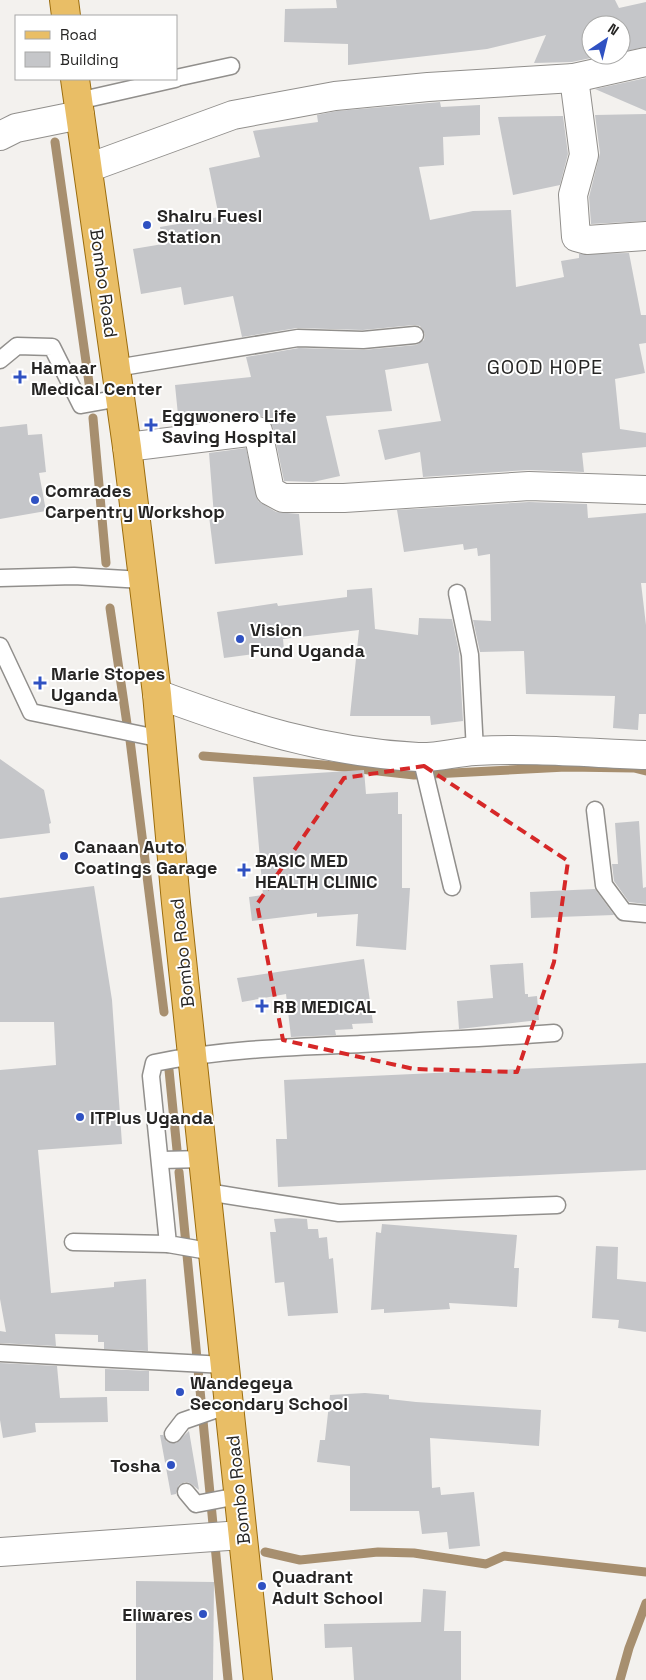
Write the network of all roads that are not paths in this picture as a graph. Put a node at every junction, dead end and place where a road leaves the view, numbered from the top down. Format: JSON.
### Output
{"nodes":[{"id":1,"x":64,"y":0,"type":"edge"},
{"id":2,"x":66,"y":15,"type":"edge"},
{"id":3,"x":646,"y":62,"type":"edge"},
{"id":4,"x":231,"y":66,"type":"dead end"},
{"id":5,"x":574,"y":78,"type":"junction"},
{"id":6,"x":178,"y":79,"type":"edge"},
{"id":7,"x":171,"y":80,"type":"edge"},
{"id":8,"x":78,"y":98,"type":"edge"},
{"id":9,"x":0,"y":136,"type":"edge"},
{"id":10,"x":88,"y":168,"type":"junction"},
{"id":11,"x":646,"y":236,"type":"edge"},
{"id":12,"x":415,"y":335,"type":"dead end"},
{"id":13,"x":0,"y":360,"type":"edge"},
{"id":14,"x":116,"y":368,"type":"junction"},
{"id":15,"x":120,"y":398,"type":"junction"},
{"id":16,"x":127,"y":447,"type":"junction"},
{"id":17,"x":646,"y":490,"type":"edge"},
{"id":18,"x":0,"y":578,"type":"edge"},
{"id":19,"x":143,"y":580,"type":"junction"},
{"id":20,"x":457,"y":593,"type":"dead end"},
{"id":21,"x":0,"y":646,"type":"edge"},
{"id":22,"x":157,"y":694,"type":"junction"},
{"id":23,"x":162,"y":739,"type":"junction"},
{"id":24,"x":475,"y":751,"type":"junction"},
{"id":25,"x":646,"y":755,"type":"edge"},
{"id":26,"x":421,"y":757,"type":"junction"},
{"id":27,"x":595,"y":810,"type":"dead end"},
{"id":28,"x":452,"y":887,"type":"dead end"},
{"id":29,"x":646,"y":914,"type":"edge"},
{"id":30,"x":554,"y":1033,"type":"dead end"},
{"id":31,"x":193,"y":1055,"type":"junction"},
{"id":32,"x":204,"y":1159,"type":"junction"},
{"id":33,"x":161,"y":1160,"type":"junction"},
{"id":34,"x":207,"y":1192,"type":"junction"},
{"id":35,"x":557,"y":1205,"type":"dead end"},
{"id":36,"x":73,"y":1242,"type":"dead end"},
{"id":37,"x":168,"y":1244,"type":"junction"},
{"id":38,"x":214,"y":1252,"type":"junction"},
{"id":39,"x":0,"y":1353,"type":"edge"},
{"id":40,"x":226,"y":1365,"type":"junction"},
{"id":41,"x":230,"y":1405,"type":"junction"},
{"id":42,"x":173,"y":1434,"type":"dead end"},
{"id":43,"x":186,"y":1492,"type":"dead end"},
{"id":44,"x":238,"y":1496,"type":"junction"},
{"id":45,"x":242,"y":1535,"type":"junction"},
{"id":46,"x":0,"y":1552,"type":"edge"},
{"id":47,"x":258,"y":1680,"type":"edge"}],
"edges":[{"from":1,"to":2,"type":"main road"},
{"from":3,"to":5,"type":"street"},
{"from":4,"to":6,"type":"lane"},
{"from":5,"to":10,"type":"street"},
{"from":5,"to":11,"type":"street"},
{"from":7,"to":8,"type":"lane"},
{"from":8,"to":9,"type":"street"},
{"from":8,"to":10,"type":"main road","name":"Bombo Road"},
{"from":10,"to":14,"type":"main road","name":"Bombo Road"},
{"from":12,"to":14,"type":"lane"},
{"from":13,"to":15,"type":"lane"},
{"from":14,"to":15,"type":"main road","name":"Bombo Road"},
{"from":15,"to":16,"type":"main road","name":"Bombo Road"},
{"from":16,"to":17,"type":"street"},
{"from":16,"to":19,"type":"main road","name":"Bombo Road"},
{"from":18,"to":19,"type":"lane"},
{"from":19,"to":22,"type":"main road","name":"Bombo Road"},
{"from":20,"to":24,"type":"lane"},
{"from":21,"to":23,"type":"lane"},
{"from":22,"to":23,"type":"main road","name":"Bombo Road"},
{"from":22,"to":26,"type":"street"},
{"from":23,"to":31,"type":"main road","name":"Bombo Road"},
{"from":24,"to":25,"type":"street"},
{"from":24,"to":26,"type":"street"},
{"from":26,"to":28,"type":"lane"},
{"from":27,"to":29,"type":"lane"},
{"from":30,"to":31,"type":"lane"},
{"from":31,"to":32,"type":"main road","name":"Bombo Road"},
{"from":31,"to":33,"type":"lane"},
{"from":32,"to":33,"type":"lane"},
{"from":32,"to":34,"type":"main road","name":"Bombo Road"},
{"from":33,"to":37,"type":"lane"},
{"from":34,"to":35,"type":"lane"},
{"from":34,"to":38,"type":"main road","name":"Bombo Road"},
{"from":36,"to":37,"type":"lane"},
{"from":37,"to":38,"type":"lane"},
{"from":38,"to":40,"type":"main road","name":"Bombo Road"},
{"from":39,"to":40,"type":"lane"},
{"from":40,"to":41,"type":"main road","name":"Bombo Road"},
{"from":41,"to":42,"type":"lane"},
{"from":41,"to":44,"type":"main road","name":"Bombo Road"},
{"from":43,"to":44,"type":"lane"},
{"from":44,"to":45,"type":"main road","name":"Bombo Road"},
{"from":45,"to":46,"type":"street"},
{"from":45,"to":47,"type":"main road","name":"Bombo Road"}]}
